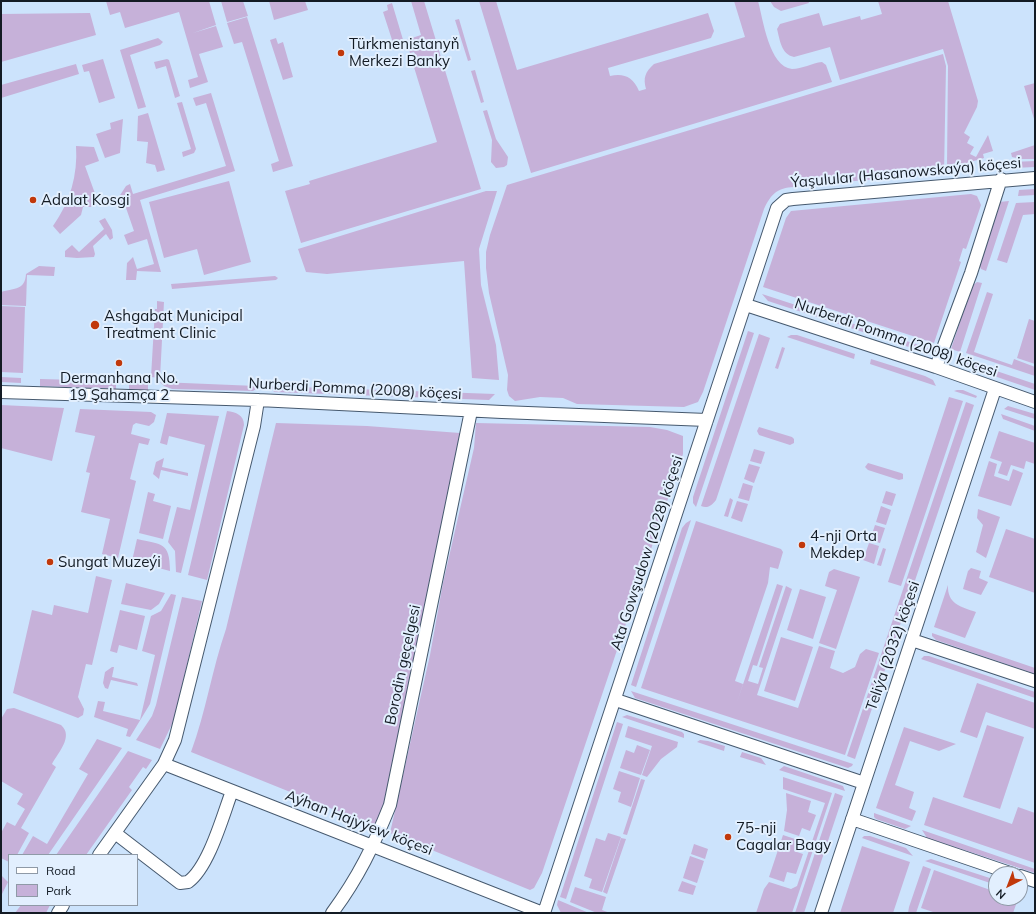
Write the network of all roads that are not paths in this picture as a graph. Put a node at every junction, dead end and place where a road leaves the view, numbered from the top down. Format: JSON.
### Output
{"nodes":[{"id":1,"x":1035,"y":178,"type":"edge"},
{"id":2,"x":1001,"y":179,"type":"junction"},
{"id":3,"x":781,"y":203,"type":"joint"},
{"id":4,"x":746,"y":305,"type":"junction"},
{"id":5,"x":936,"y":367,"type":"junction"},
{"id":6,"x":995,"y":389,"type":"junction"},
{"id":7,"x":1,"y":392,"type":"edge"},
{"id":8,"x":258,"y":400,"type":"junction"},
{"id":9,"x":1035,"y":402,"type":"edge"},
{"id":10,"x":471,"y":411,"type":"junction"},
{"id":11,"x":707,"y":420,"type":"junction"},
{"id":12,"x":912,"y":640,"type":"junction"},
{"id":13,"x":1035,"y":682,"type":"edge"},
{"id":14,"x":616,"y":700,"type":"junction"},
{"id":15,"x":164,"y":764,"type":"junction"},
{"id":16,"x":864,"y":783,"type":"junction"},
{"id":17,"x":232,"y":791,"type":"junction"},
{"id":18,"x":852,"y":820,"type":"junction"},
{"id":19,"x":115,"y":833,"type":"junction"},
{"id":20,"x":374,"y":845,"type":"junction"},
{"id":21,"x":100,"y":854,"type":"edge"},
{"id":22,"x":989,"y":866,"type":"edge"},
{"id":23,"x":332,"y":913,"type":"edge"},
{"id":24,"x":544,"y":913,"type":"edge"},
{"id":25,"x":821,"y":913,"type":"edge"}],
"edges":[{"from":1,"to":2,"type":"street","name":"Ýaşulular (Hasanowskaýa) köçesi"},
{"from":2,"to":3,"type":"street","name":"Ýaşulular (Hasanowskaýa) köçesi"},
{"from":2,"to":5,"type":"street"},
{"from":3,"to":4,"type":"street","name":"Ata Gowşudow (2028) köçesi"},
{"from":4,"to":5,"type":"street","name":"Nurberdi Pomma (2008) köçesi"},
{"from":4,"to":11,"type":"street","name":"Ata Gowşudow (2028) köçesi"},
{"from":5,"to":6,"type":"street","name":"Nurberdi Pomma (2008) köçesi"},
{"from":6,"to":9,"type":"street","name":"Nurberdi Pomma (2008) köçesi"},
{"from":6,"to":12,"type":"street","name":"Teliýa (2032) köçesi"},
{"from":7,"to":8,"type":"street","name":"Nurberdi Pomma (2008) köçesi"},
{"from":8,"to":10,"type":"street","name":"Nurberdi Pomma (2008) köçesi"},
{"from":8,"to":15,"type":"street"},
{"from":10,"to":11,"type":"street","name":"Nurberdi Pomma (2008) köçesi"},
{"from":10,"to":20,"type":"street","name":"Borodin geçelgesi"},
{"from":11,"to":14,"type":"street","name":"Ata Gowşudow (2028) köçesi"},
{"from":12,"to":13,"type":"street"},
{"from":12,"to":16,"type":"street","name":"Teliýa (2032) köçesi"},
{"from":14,"to":16,"type":"street"},
{"from":14,"to":24,"type":"street","name":"Ata Gowşudow (2028) köçesi"},
{"from":15,"to":17,"type":"street","name":"Aýhan Hajyýew köçesi"},
{"from":15,"to":19,"type":"street"},
{"from":16,"to":18,"type":"street","name":"Teliýa (2032) köçesi"},
{"from":17,"to":19,"type":"street"},
{"from":17,"to":20,"type":"street","name":"Aýhan Hajyýew köçesi"},
{"from":18,"to":22,"type":"street"},
{"from":18,"to":25,"type":"street","name":"Teliýa (2032) köçesi"},
{"from":19,"to":21,"type":"street"},
{"from":20,"to":23,"type":"street","name":"Borodin geçelgesi"},
{"from":20,"to":24,"type":"street","name":"Aýhan Hajyýew köçesi"}]}
